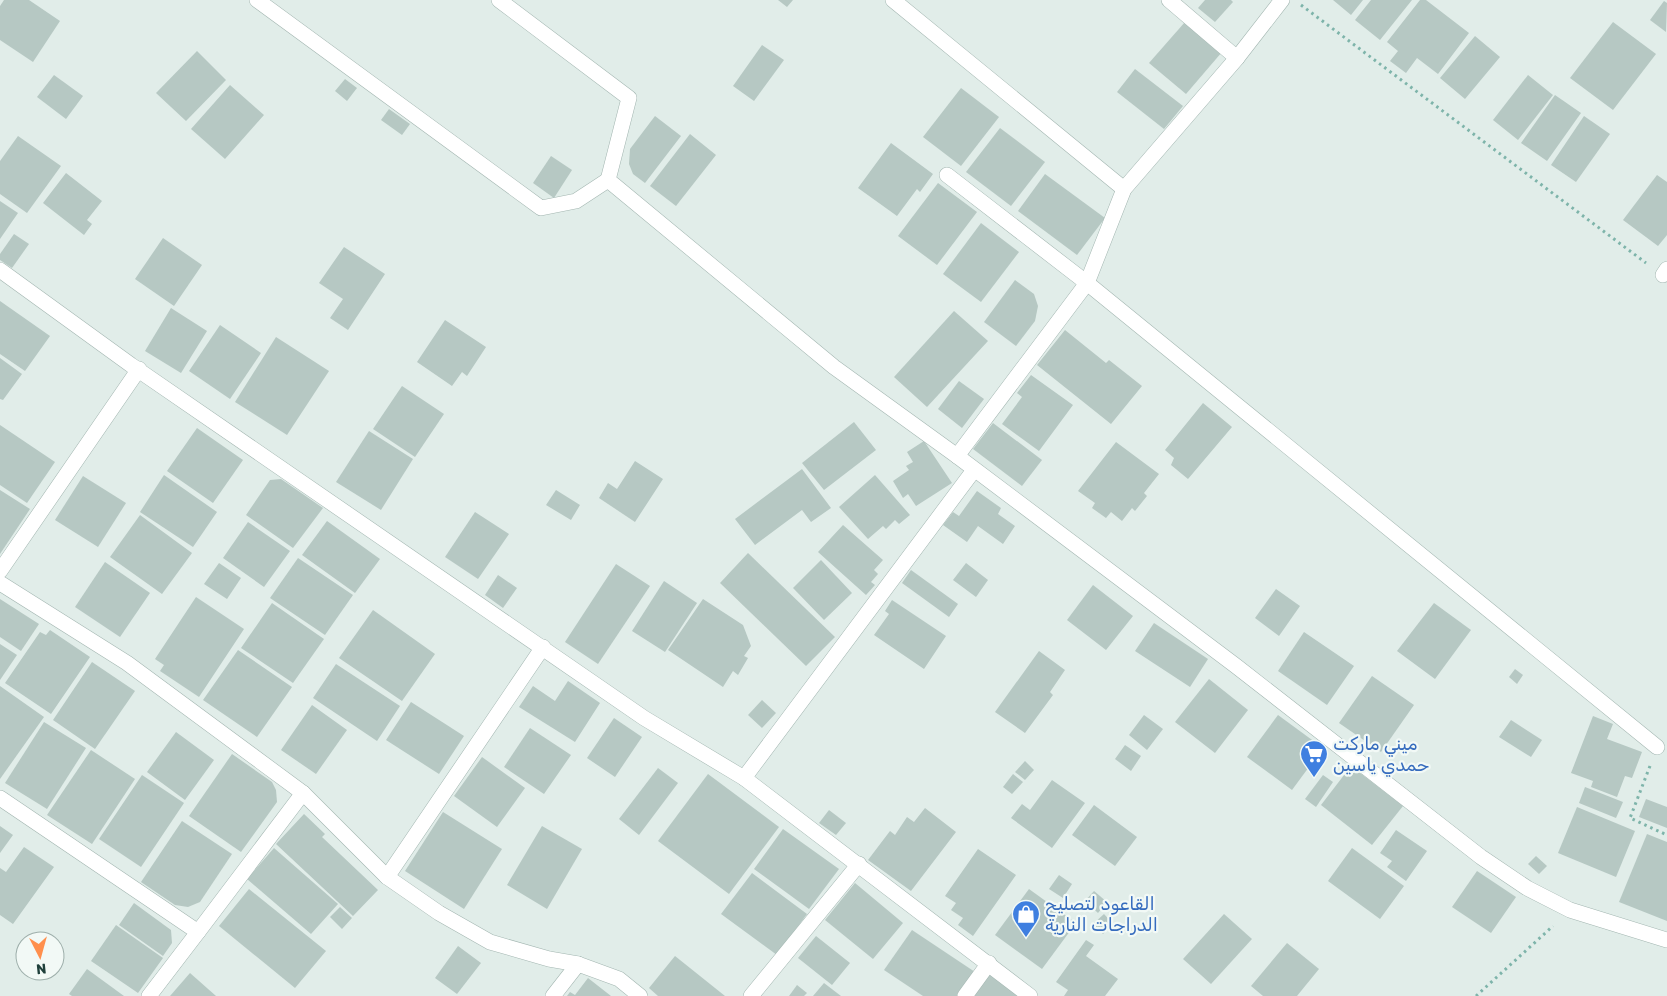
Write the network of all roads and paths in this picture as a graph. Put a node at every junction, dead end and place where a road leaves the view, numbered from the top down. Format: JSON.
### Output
{"nodes":[{"id":1,"x":257,"y":0,"type":"edge"},
{"id":2,"x":499,"y":0,"type":"edge"},
{"id":3,"x":893,"y":0,"type":"edge"},
{"id":4,"x":1169,"y":0,"type":"edge"},
{"id":5,"x":1282,"y":0,"type":"edge"},
{"id":6,"x":1294,"y":0,"type":"edge"},
{"id":7,"x":1237,"y":58,"type":"junction"},
{"id":8,"x":948,"y":175,"type":"dead end"},
{"id":9,"x":608,"y":180,"type":"junction"},
{"id":10,"x":1124,"y":189,"type":"junction"},
{"id":11,"x":0,"y":270,"type":"edge"},
{"id":12,"x":1665,"y":272,"type":"edge"},
{"id":13,"x":1087,"y":282,"type":"junction"},
{"id":14,"x":140,"y":369,"type":"junction"},
{"id":15,"x":957,"y":456,"type":"junction"},
{"id":16,"x":974,"y":470,"type":"junction"},
{"id":17,"x":0,"y":572,"type":"edge"},
{"id":18,"x":0,"y":583,"type":"edge"},
{"id":19,"x":543,"y":647,"type":"junction"},
{"id":20,"x":1657,"y":747,"type":"joint"},
{"id":21,"x":744,"y":778,"type":"junction"},
{"id":22,"x":303,"y":792,"type":"junction"},
{"id":23,"x":0,"y":798,"type":"edge"},
{"id":24,"x":1667,"y":835,"type":"edge"},
{"id":25,"x":859,"y":864,"type":"junction"},
{"id":26,"x":387,"y":876,"type":"junction"},
{"id":27,"x":1570,"y":910,"type":"junction"},
{"id":28,"x":198,"y":932,"type":"junction"},
{"id":29,"x":1667,"y":940,"type":"edge"},
{"id":30,"x":578,"y":964,"type":"junction"},
{"id":31,"x":989,"y":964,"type":"junction"},
{"id":32,"x":149,"y":996,"type":"edge"},
{"id":33,"x":553,"y":996,"type":"edge"},
{"id":34,"x":640,"y":996,"type":"edge"},
{"id":35,"x":752,"y":996,"type":"edge"},
{"id":36,"x":965,"y":996,"type":"edge"},
{"id":37,"x":1030,"y":996,"type":"edge"},
{"id":38,"x":1476,"y":996,"type":"edge"}],
"edges":[{"from":1,"to":9,"type":"street"},
{"from":2,"to":9,"type":"street"},
{"from":3,"to":10,"type":"street"},
{"from":4,"to":7,"type":"street"},
{"from":5,"to":7,"type":"street"},
{"from":6,"to":12,"type":"path"},
{"from":7,"to":10,"type":"street"},
{"from":8,"to":13,"type":"street"},
{"from":9,"to":15,"type":"street"},
{"from":10,"to":13,"type":"street"},
{"from":11,"to":14,"type":"street"},
{"from":13,"to":15,"type":"street"},
{"from":13,"to":20,"type":"street"},
{"from":14,"to":17,"type":"street"},
{"from":14,"to":19,"type":"street"},
{"from":15,"to":16,"type":"street"},
{"from":16,"to":21,"type":"street"},
{"from":16,"to":27,"type":"street"},
{"from":18,"to":22,"type":"street"},
{"from":19,"to":21,"type":"street"},
{"from":19,"to":26,"type":"street"},
{"from":20,"to":24,"type":"path"},
{"from":21,"to":25,"type":"street"},
{"from":22,"to":26,"type":"street"},
{"from":22,"to":28,"type":"street"},
{"from":23,"to":28,"type":"street"},
{"from":25,"to":31,"type":"street"},
{"from":25,"to":35,"type":"street"},
{"from":26,"to":30,"type":"street"},
{"from":27,"to":29,"type":"street"},
{"from":27,"to":38,"type":"path"},
{"from":28,"to":32,"type":"street"},
{"from":30,"to":33,"type":"street"},
{"from":30,"to":34,"type":"street"},
{"from":31,"to":36,"type":"street"},
{"from":31,"to":37,"type":"street"}]}
